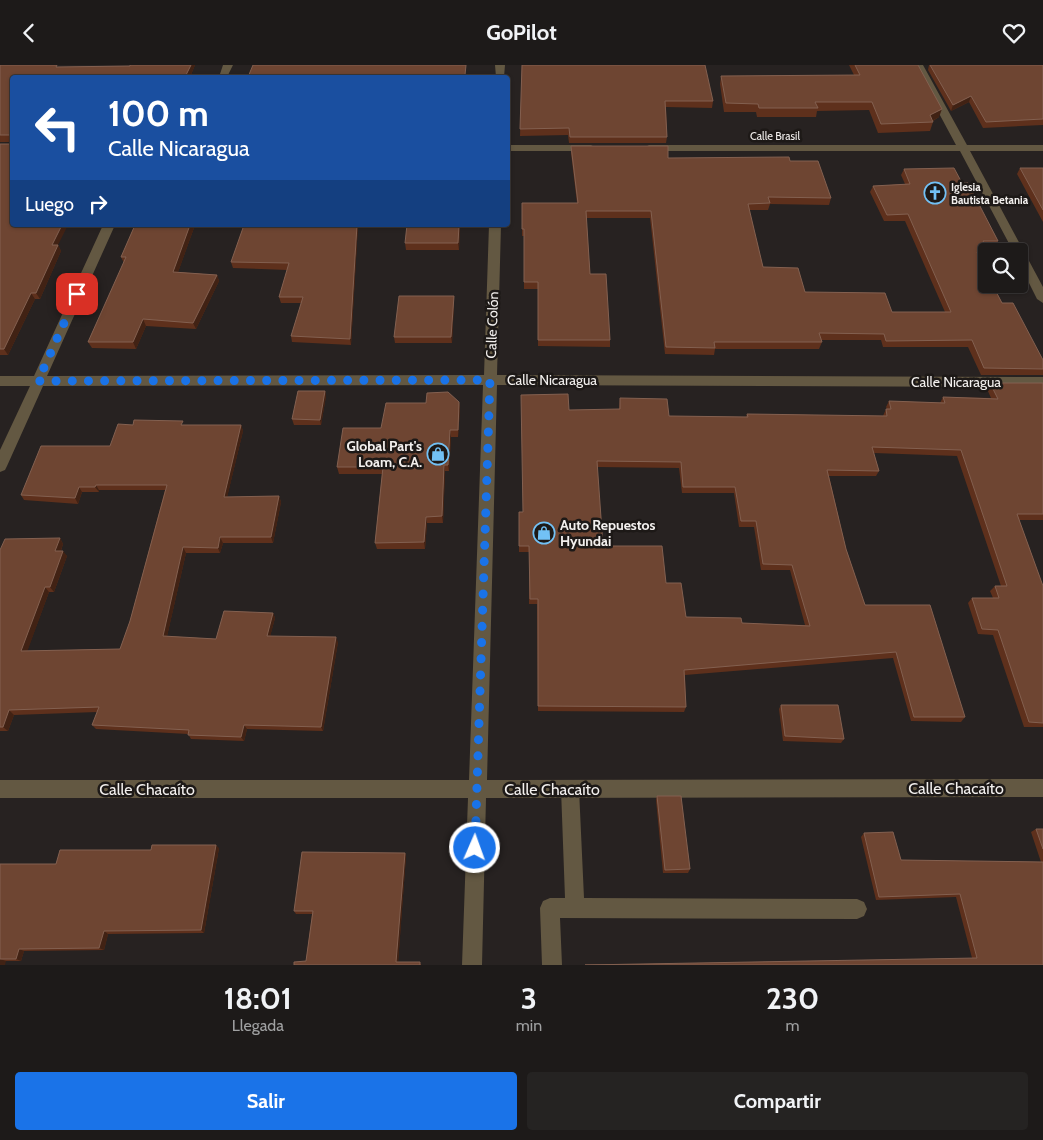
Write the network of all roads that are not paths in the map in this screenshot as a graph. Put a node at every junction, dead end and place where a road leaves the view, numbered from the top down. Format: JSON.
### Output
{"nodes":[{"id":1,"x":918,"y":65,"type":"edge"},
{"id":2,"x":510,"y":148,"type":"edge"},
{"id":3,"x":607,"y":148,"type":"edge"},
{"id":4,"x":636,"y":148,"type":"edge"},
{"id":5,"x":1043,"y":148,"type":"edge"},
{"id":6,"x":964,"y":149,"type":"junction"},
{"id":7,"x":108,"y":227,"type":"edge"},
{"id":8,"x":495,"y":227,"type":"edge"},
{"id":9,"x":1015,"y":243,"type":"edge"},
{"id":10,"x":1028,"y":269,"type":"edge"},
{"id":11,"x":1043,"y":299,"type":"edge"},
{"id":12,"x":490,"y":380,"type":"junction"},
{"id":13,"x":0,"y":381,"type":"edge"},
{"id":14,"x":38,"y":381,"type":"junction"},
{"id":15,"x":1043,"y":382,"type":"edge"},
{"id":16,"x":0,"y":466,"type":"edge"},
{"id":17,"x":1043,"y":788,"type":"edge"},
{"id":18,"x":0,"y":789,"type":"edge"},
{"id":19,"x":477,"y":789,"type":"junction"},
{"id":20,"x":570,"y":789,"type":"junction"},
{"id":21,"x":576,"y":908,"type":"junction"},
{"id":22,"x":857,"y":909,"type":"dead end"},
{"id":23,"x":472,"y":965,"type":"edge"},
{"id":24,"x":552,"y":965,"type":"edge"}],
"edges":[{"from":1,"to":6,"type":"street"},
{"from":2,"to":3,"type":"street"},
{"from":4,"to":6,"type":"street","name":"Calle Brasil"},
{"from":5,"to":6,"type":"street","name":"Calle Brasil"},
{"from":6,"to":9,"type":"street"},
{"from":7,"to":14,"type":"street"},
{"from":8,"to":12,"type":"street","name":"Calle Colón"},
{"from":10,"to":11,"type":"street"},
{"from":12,"to":14,"type":"street","name":"Calle Nicaragua"},
{"from":12,"to":15,"type":"street","name":"Calle Nicaragua"},
{"from":12,"to":19,"type":"street","name":"Calle Colón"},
{"from":13,"to":14,"type":"street","name":"Calle Nicaragua"},
{"from":14,"to":16,"type":"street"},
{"from":17,"to":20,"type":"street","name":"Calle Chacaíto"},
{"from":18,"to":19,"type":"street","name":"Calle Chacaíto"},
{"from":19,"to":20,"type":"street","name":"Calle Chacaíto"},
{"from":19,"to":23,"type":"street","name":"Calle Colón"},
{"from":20,"to":21,"type":"street"},
{"from":21,"to":22,"type":"street"},
{"from":21,"to":24,"type":"street"}]}
